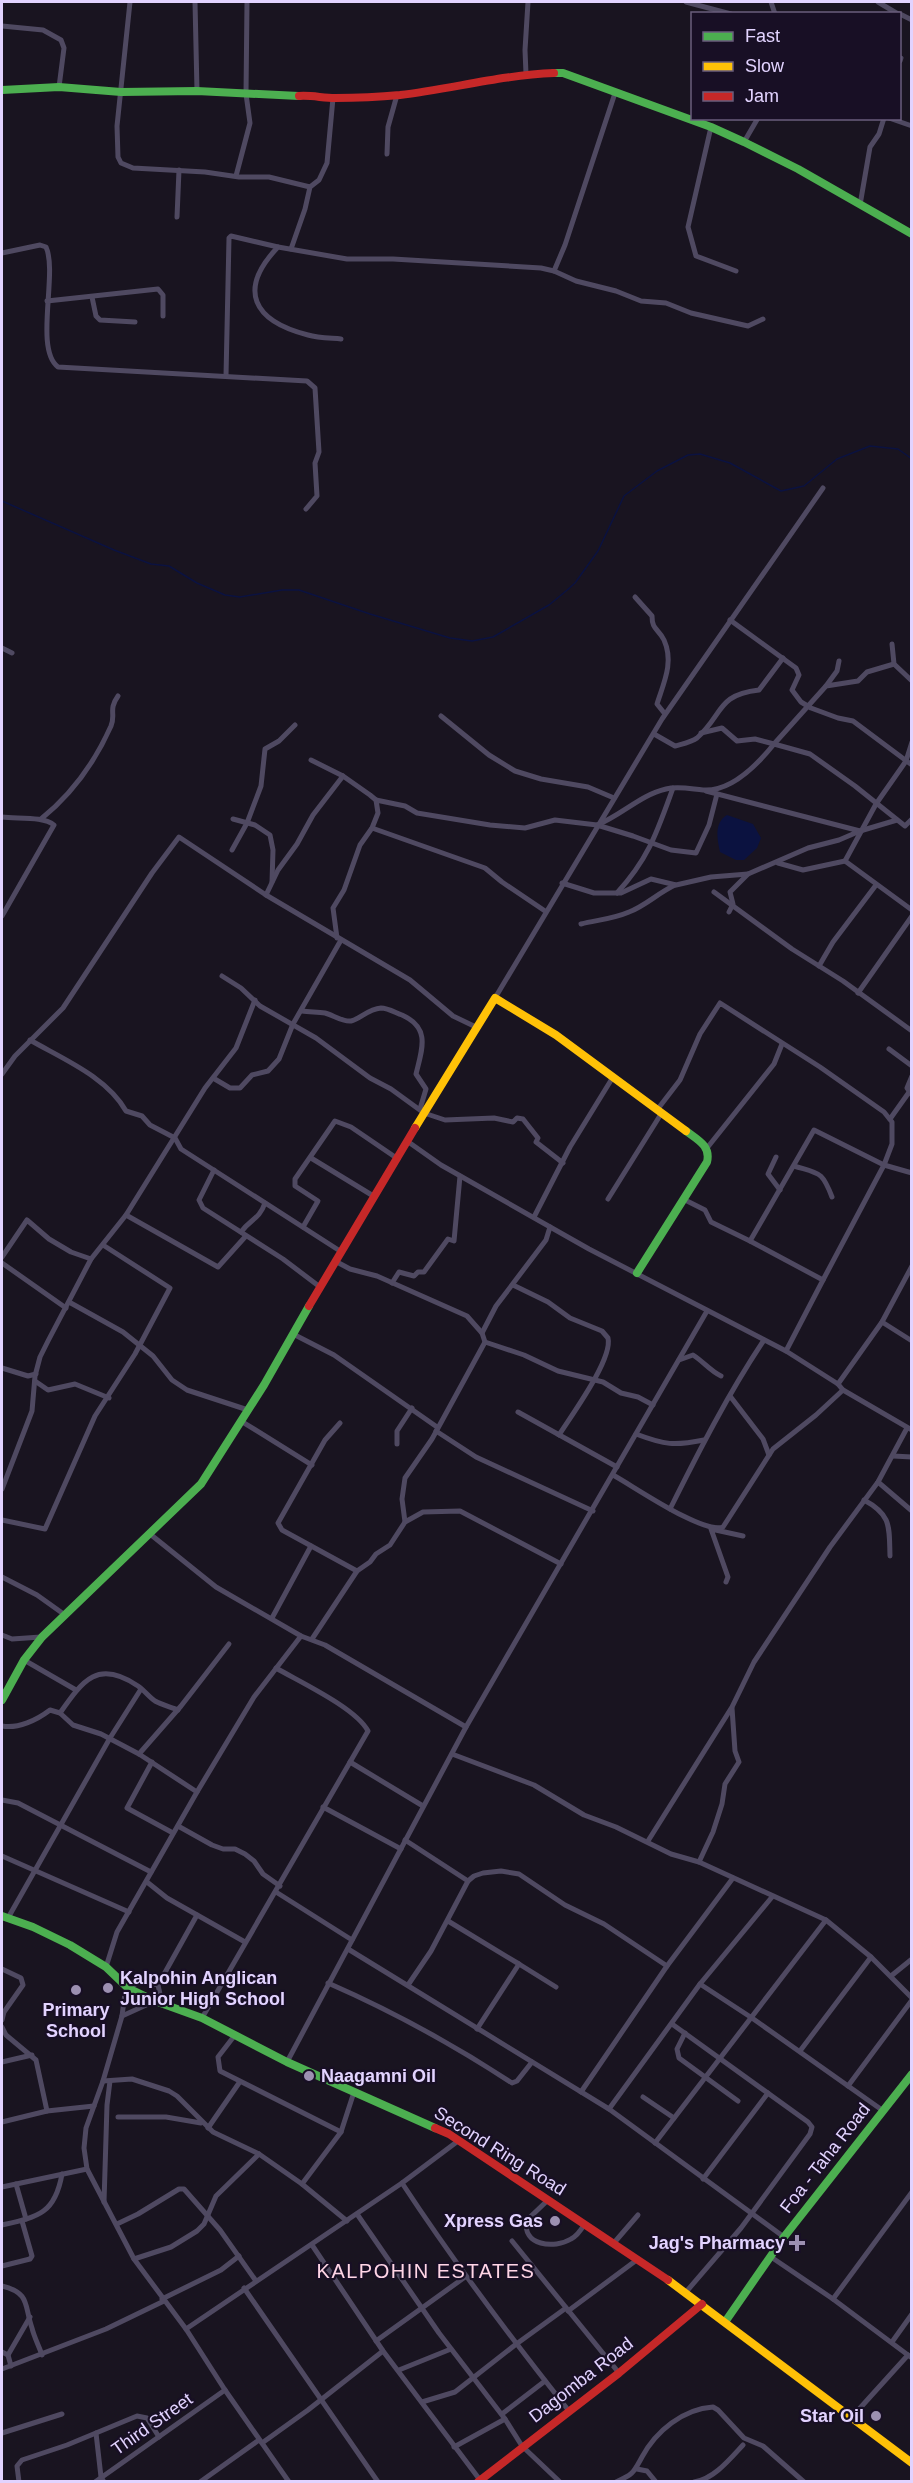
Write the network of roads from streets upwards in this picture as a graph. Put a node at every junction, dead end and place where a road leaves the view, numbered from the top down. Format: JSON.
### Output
{"nodes":[{"id":1,"x":130,"y":2,"type":"edge"},
{"id":2,"x":195,"y":2,"type":"edge"},
{"id":3,"x":247,"y":2,"type":"edge"},
{"id":4,"x":528,"y":2,"type":"edge"},
{"id":5,"x":686,"y":2,"type":"edge"},
{"id":6,"x":878,"y":2,"type":"edge"},
{"id":7,"x":723,"y":12,"type":"edge"},
{"id":8,"x":896,"y":12,"type":"edge"},
{"id":9,"x":2,"y":26,"type":"edge"},
{"id":10,"x":526,"y":74,"type":"junction"},
{"id":11,"x":59,"y":87,"type":"junction"},
{"id":12,"x":2,"y":90,"type":"edge"},
{"id":13,"x":197,"y":91,"type":"junction"},
{"id":14,"x":122,"y":92,"type":"junction"},
{"id":15,"x":615,"y":93,"type":"junction"},
{"id":16,"x":246,"y":94,"type":"junction"},
{"id":17,"x":397,"y":95,"type":"junction"},
{"id":18,"x":333,"y":98,"type":"junction"},
{"id":19,"x":691,"y":120,"type":"edge"},
{"id":20,"x":691,"y":120,"type":"edge"},
{"id":21,"x":757,"y":120,"type":"edge"},
{"id":22,"x":883,"y":120,"type":"edge"},
{"id":23,"x":895,"y":120,"type":"edge"},
{"id":24,"x":912,"y":126,"type":"edge"},
{"id":25,"x":711,"y":127,"type":"junction"},
{"id":26,"x":744,"y":142,"type":"junction"},
{"id":27,"x":387,"y":154,"type":"dead end"},
{"id":28,"x":179,"y":170,"type":"junction"},
{"id":29,"x":236,"y":176,"type":"junction"},
{"id":30,"x":310,"y":187,"type":"junction"},
{"id":31,"x":861,"y":205,"type":"junction"},
{"id":32,"x":177,"y":218,"type":"dead end"},
{"id":33,"x":912,"y":234,"type":"edge"},
{"id":34,"x":278,"y":247,"type":"junction"},
{"id":35,"x":291,"y":249,"type":"junction"},
{"id":36,"x":2,"y":253,"type":"edge"},
{"id":37,"x":554,"y":271,"type":"junction"},
{"id":38,"x":736,"y":271,"type":"dead end"},
{"id":39,"x":92,"y":297,"type":"junction"},
{"id":40,"x":47,"y":301,"type":"junction"},
{"id":41,"x":163,"y":316,"type":"dead end"},
{"id":42,"x":763,"y":319,"type":"dead end"},
{"id":43,"x":135,"y":321,"type":"dead end"},
{"id":44,"x":341,"y":339,"type":"dead end"},
{"id":45,"x":226,"y":376,"type":"junction"},
{"id":46,"x":823,"y":488,"type":"dead end"},
{"id":47,"x":306,"y":508,"type":"dead end"},
{"id":48,"x":635,"y":597,"type":"dead end"},
{"id":49,"x":730,"y":620,"type":"junction"},
{"id":50,"x":892,"y":644,"type":"dead end"},
{"id":51,"x":2,"y":648,"type":"edge"},
{"id":52,"x":12,"y":653,"type":"dead end"},
{"id":53,"x":783,"y":658,"type":"junction"},
{"id":54,"x":839,"y":661,"type":"dead end"},
{"id":55,"x":894,"y":664,"type":"junction"},
{"id":56,"x":912,"y":681,"type":"edge"},
{"id":57,"x":826,"y":686,"type":"junction"},
{"id":58,"x":118,"y":696,"type":"dead end"},
{"id":59,"x":808,"y":706,"type":"junction"},
{"id":60,"x":665,"y":714,"type":"junction"},
{"id":61,"x":441,"y":716,"type":"dead end"},
{"id":62,"x":295,"y":724,"type":"dead end"},
{"id":63,"x":701,"y":733,"type":"junction"},
{"id":64,"x":654,"y":734,"type":"junction"},
{"id":65,"x":912,"y":742,"type":"edge"},
{"id":66,"x":774,"y":744,"type":"junction"},
{"id":67,"x":311,"y":760,"type":"dead end"},
{"id":68,"x":909,"y":763,"type":"edge"},
{"id":69,"x":343,"y":776,"type":"junction"},
{"id":70,"x":673,"y":788,"type":"junction"},
{"id":71,"x":706,"y":790,"type":"junction"},
{"id":72,"x":717,"y":794,"type":"junction"},
{"id":73,"x":614,"y":798,"type":"junction"},
{"id":74,"x":376,"y":800,"type":"junction"},
{"id":75,"x":876,"y":804,"type":"junction"},
{"id":76,"x":2,"y":817,"type":"edge"},
{"id":77,"x":41,"y":819,"type":"junction"},
{"id":78,"x":233,"y":819,"type":"dead end"},
{"id":79,"x":912,"y":819,"type":"edge"},
{"id":80,"x":897,"y":820,"type":"junction"},
{"id":81,"x":248,"y":823,"type":"junction"},
{"id":82,"x":597,"y":825,"type":"junction"},
{"id":83,"x":372,"y":828,"type":"junction"},
{"id":84,"x":860,"y":831,"type":"junction"},
{"id":85,"x":653,"y":843,"type":"junction"},
{"id":86,"x":232,"y":850,"type":"dead end"},
{"id":87,"x":845,"y":861,"type":"junction"},
{"id":88,"x":778,"y":863,"type":"junction"},
{"id":89,"x":748,"y":874,"type":"junction"},
{"id":90,"x":272,"y":882,"type":"junction"},
{"id":91,"x":562,"y":883,"type":"junction"},
{"id":92,"x":676,"y":885,"type":"junction"},
{"id":93,"x":876,"y":885,"type":"junction"},
{"id":94,"x":714,"y":891,"type":"dead end"},
{"id":95,"x":617,"y":893,"type":"junction"},
{"id":96,"x":266,"y":895,"type":"junction"},
{"id":97,"x":733,"y":904,"type":"junction"},
{"id":98,"x":912,"y":910,"type":"edge"},
{"id":99,"x":545,"y":911,"type":"junction"},
{"id":100,"x":729,"y":912,"type":"dead end"},
{"id":101,"x":2,"y":916,"type":"edge"},
{"id":102,"x":912,"y":916,"type":"edge"},
{"id":103,"x":581,"y":924,"type":"dead end"},
{"id":104,"x":339,"y":939,"type":"junction"},
{"id":105,"x":819,"y":966,"type":"junction"},
{"id":106,"x":222,"y":976,"type":"dead end"},
{"id":107,"x":858,"y":993,"type":"junction"},
{"id":108,"x":495,"y":998,"type":"junction"},
{"id":109,"x":255,"y":1000,"type":"junction"},
{"id":110,"x":302,"y":1011,"type":"junction"},
{"id":111,"x":293,"y":1024,"type":"junction"},
{"id":112,"x":478,"y":1028,"type":"junction"},
{"id":113,"x":912,"y":1031,"type":"edge"},
{"id":114,"x":30,"y":1040,"type":"junction"},
{"id":115,"x":782,"y":1044,"type":"junction"},
{"id":116,"x":889,"y":1049,"type":"dead end"},
{"id":117,"x":912,"y":1066,"type":"edge"},
{"id":118,"x":2,"y":1074,"type":"edge"},
{"id":119,"x":912,"y":1076,"type":"edge"},
{"id":120,"x":613,"y":1077,"type":"junction"},
{"id":121,"x":213,"y":1078,"type":"junction"},
{"id":122,"x":910,"y":1091,"type":"edge"},
{"id":123,"x":422,"y":1111,"type":"junction"},
{"id":124,"x":659,"y":1112,"type":"junction"},
{"id":125,"x":890,"y":1119,"type":"junction"},
{"id":126,"x":175,"y":1138,"type":"junction"},
{"id":127,"x":407,"y":1142,"type":"junction"},
{"id":128,"x":707,"y":1148,"type":"junction"},
{"id":129,"x":168,"y":1149,"type":"junction"},
{"id":130,"x":181,"y":1149,"type":"junction"},
{"id":131,"x":777,"y":1157,"type":"dead end"},
{"id":132,"x":311,"y":1158,"type":"junction"},
{"id":133,"x":398,"y":1159,"type":"junction"},
{"id":134,"x":563,"y":1163,"type":"junction"},
{"id":135,"x":884,"y":1165,"type":"junction"},
{"id":136,"x":794,"y":1166,"type":"junction"},
{"id":137,"x":214,"y":1170,"type":"junction"},
{"id":138,"x":912,"y":1173,"type":"edge"},
{"id":139,"x":460,"y":1176,"type":"junction"},
{"id":140,"x":780,"y":1190,"type":"junction"},
{"id":141,"x":375,"y":1197,"type":"junction"},
{"id":142,"x":832,"y":1197,"type":"dead end"},
{"id":143,"x":608,"y":1199,"type":"dead end"},
{"id":144,"x":683,"y":1199,"type":"junction"},
{"id":145,"x":265,"y":1203,"type":"junction"},
{"id":146,"x":126,"y":1215,"type":"junction"},
{"id":147,"x":534,"y":1217,"type":"junction"},
{"id":148,"x":303,"y":1227,"type":"junction"},
{"id":149,"x":550,"y":1227,"type":"junction"},
{"id":150,"x":243,"y":1234,"type":"junction"},
{"id":151,"x":750,"y":1240,"type":"junction"},
{"id":152,"x":103,"y":1245,"type":"junction"},
{"id":153,"x":340,"y":1251,"type":"junction"},
{"id":154,"x":2,"y":1257,"type":"edge"},
{"id":155,"x":91,"y":1259,"type":"junction"},
{"id":156,"x":335,"y":1261,"type":"junction"},
{"id":157,"x":2,"y":1263,"type":"edge"},
{"id":158,"x":912,"y":1266,"type":"edge"},
{"id":159,"x":637,"y":1273,"type":"junction"},
{"id":160,"x":823,"y":1280,"type":"junction"},
{"id":161,"x":392,"y":1283,"type":"junction"},
{"id":162,"x":513,"y":1285,"type":"junction"},
{"id":163,"x":320,"y":1287,"type":"junction"},
{"id":164,"x":67,"y":1305,"type":"junction"},
{"id":165,"x":707,"y":1311,"type":"junction"},
{"id":166,"x":882,"y":1322,"type":"junction"},
{"id":167,"x":482,"y":1333,"type":"junction"},
{"id":168,"x":293,"y":1334,"type":"junction"},
{"id":169,"x":764,"y":1340,"type":"junction"},
{"id":170,"x":912,"y":1341,"type":"edge"},
{"id":171,"x":484,"y":1342,"type":"junction"},
{"id":172,"x":138,"y":1345,"type":"junction"},
{"id":173,"x":786,"y":1350,"type":"junction"},
{"id":174,"x":679,"y":1360,"type":"junction"},
{"id":175,"x":2,"y":1368,"type":"edge"},
{"id":176,"x":36,"y":1374,"type":"junction"},
{"id":177,"x":721,"y":1377,"type":"dead end"},
{"id":178,"x":594,"y":1380,"type":"junction"},
{"id":179,"x":35,"y":1381,"type":"junction"},
{"id":180,"x":838,"y":1383,"type":"junction"},
{"id":181,"x":843,"y":1390,"type":"junction"},
{"id":182,"x":730,"y":1396,"type":"junction"},
{"id":183,"x":109,"y":1398,"type":"junction"},
{"id":184,"x":653,"y":1405,"type":"junction"},
{"id":185,"x":412,"y":1408,"type":"junction"},
{"id":186,"x":248,"y":1410,"type":"junction"},
{"id":187,"x":518,"y":1412,"type":"dead end"},
{"id":188,"x":241,"y":1421,"type":"junction"},
{"id":189,"x":340,"y":1424,"type":"dead end"},
{"id":190,"x":436,"y":1429,"type":"junction"},
{"id":191,"x":909,"y":1429,"type":"edge"},
{"id":192,"x":636,"y":1434,"type":"junction"},
{"id":193,"x":559,"y":1435,"type":"junction"},
{"id":194,"x":704,"y":1440,"type":"junction"},
{"id":195,"x":397,"y":1444,"type":"dead end"},
{"id":196,"x":769,"y":1455,"type":"junction"},
{"id":197,"x":893,"y":1455,"type":"junction"},
{"id":198,"x":912,"y":1456,"type":"edge"},
{"id":199,"x":312,"y":1465,"type":"junction"},
{"id":200,"x":617,"y":1467,"type":"junction"},
{"id":201,"x":613,"y":1475,"type":"junction"},
{"id":202,"x":878,"y":1482,"type":"junction"},
{"id":203,"x":2,"y":1489,"type":"edge"},
{"id":204,"x":864,"y":1500,"type":"junction"},
{"id":205,"x":670,"y":1509,"type":"junction"},
{"id":206,"x":592,"y":1511,"type":"junction"},
{"id":207,"x":912,"y":1511,"type":"edge"},
{"id":208,"x":2,"y":1520,"type":"edge"},
{"id":209,"x":405,"y":1522,"type":"junction"},
{"id":210,"x":711,"y":1529,"type":"junction"},
{"id":211,"x":150,"y":1534,"type":"junction"},
{"id":212,"x":743,"y":1536,"type":"dead end"},
{"id":213,"x":311,"y":1546,"type":"junction"},
{"id":214,"x":890,"y":1556,"type":"dead end"},
{"id":215,"x":561,"y":1564,"type":"junction"},
{"id":216,"x":357,"y":1571,"type":"junction"},
{"id":217,"x":2,"y":1577,"type":"edge"},
{"id":218,"x":726,"y":1582,"type":"dead end"},
{"id":219,"x":65,"y":1615,"type":"junction"},
{"id":220,"x":272,"y":1618,"type":"junction"},
{"id":221,"x":2,"y":1635,"type":"edge"},
{"id":222,"x":301,"y":1636,"type":"junction"},
{"id":223,"x":42,"y":1637,"type":"junction"},
{"id":224,"x":312,"y":1639,"type":"junction"},
{"id":225,"x":230,"y":1644,"type":"dead end"},
{"id":226,"x":24,"y":1660,"type":"junction"},
{"id":227,"x":276,"y":1668,"type":"junction"},
{"id":228,"x":141,"y":1689,"type":"junction"},
{"id":229,"x":76,"y":1690,"type":"junction"},
{"id":230,"x":2,"y":1699,"type":"edge"},
{"id":231,"x":732,"y":1707,"type":"junction"},
{"id":232,"x":177,"y":1710,"type":"junction"},
{"id":233,"x":60,"y":1713,"type":"junction"},
{"id":234,"x":2,"y":1726,"type":"edge"},
{"id":235,"x":466,"y":1727,"type":"junction"},
{"id":236,"x":110,"y":1738,"type":"junction"},
{"id":237,"x":139,"y":1754,"type":"junction"},
{"id":238,"x":452,"y":1754,"type":"junction"},
{"id":239,"x":152,"y":1762,"type":"junction"},
{"id":240,"x":350,"y":1762,"type":"junction"},
{"id":241,"x":197,"y":1792,"type":"junction"},
{"id":242,"x":2,"y":1800,"type":"edge"},
{"id":243,"x":423,"y":1806,"type":"junction"},
{"id":244,"x":323,"y":1807,"type":"junction"},
{"id":245,"x":60,"y":1824,"type":"junction"},
{"id":246,"x":178,"y":1826,"type":"junction"},
{"id":247,"x":174,"y":1833,"type":"junction"},
{"id":248,"x":405,"y":1840,"type":"junction"},
{"id":249,"x":648,"y":1841,"type":"junction"},
{"id":250,"x":401,"y":1849,"type":"junction"},
{"id":251,"x":2,"y":1856,"type":"edge"},
{"id":252,"x":699,"y":1862,"type":"junction"},
{"id":253,"x":34,"y":1870,"type":"junction"},
{"id":254,"x":151,"y":1872,"type":"junction"},
{"id":255,"x":733,"y":1878,"type":"junction"},
{"id":256,"x":468,"y":1881,"type":"junction"},
{"id":257,"x":147,"y":1882,"type":"junction"},
{"id":258,"x":280,"y":1886,"type":"junction"},
{"id":259,"x":276,"y":1892,"type":"junction"},
{"id":260,"x":772,"y":1897,"type":"junction"},
{"id":261,"x":129,"y":1912,"type":"junction"},
{"id":262,"x":197,"y":1915,"type":"junction"},
{"id":263,"x":5,"y":1917,"type":"edge"},
{"id":264,"x":826,"y":1920,"type":"junction"},
{"id":265,"x":448,"y":1921,"type":"junction"},
{"id":266,"x":352,"y":1940,"type":"junction"},
{"id":267,"x":245,"y":1942,"type":"junction"},
{"id":268,"x":348,"y":1949,"type":"junction"},
{"id":269,"x":871,"y":1957,"type":"junction"},
{"id":270,"x":912,"y":1959,"type":"edge"},
{"id":271,"x":519,"y":1964,"type":"junction"},
{"id":272,"x":667,"y":1966,"type":"junction"},
{"id":273,"x":106,"y":1967,"type":"junction"},
{"id":274,"x":2,"y":1969,"type":"edge"},
{"id":275,"x":891,"y":1976,"type":"junction"},
{"id":276,"x":328,"y":1983,"type":"junction"},
{"id":277,"x":700,"y":1984,"type":"junction"},
{"id":278,"x":158,"y":1985,"type":"junction"},
{"id":279,"x":408,"y":1985,"type":"junction"},
{"id":280,"x":556,"y":1987,"type":"dead end"},
{"id":281,"x":128,"y":1988,"type":"junction"},
{"id":282,"x":912,"y":1999,"type":"edge"},
{"id":283,"x":155,"y":2001,"type":"junction"},
{"id":284,"x":3,"y":2013,"type":"edge"},
{"id":285,"x":122,"y":2016,"type":"junction"},
{"id":286,"x":202,"y":2018,"type":"junction"},
{"id":287,"x":752,"y":2018,"type":"junction"},
{"id":288,"x":2,"y":2020,"type":"edge"},
{"id":289,"x":672,"y":2024,"type":"junction"},
{"id":290,"x":2,"y":2027,"type":"edge"},
{"id":291,"x":477,"y":2029,"type":"junction"},
{"id":292,"x":685,"y":2033,"type":"junction"},
{"id":293,"x":4,"y":2035,"type":"edge"},
{"id":294,"x":235,"y":2035,"type":"junction"},
{"id":295,"x":800,"y":2051,"type":"junction"},
{"id":296,"x":32,"y":2055,"type":"junction"},
{"id":297,"x":721,"y":2058,"type":"junction"},
{"id":298,"x":2,"y":2062,"type":"edge"},
{"id":299,"x":287,"y":2062,"type":"junction"},
{"id":300,"x":532,"y":2062,"type":"junction"},
{"id":301,"x":912,"y":2074,"type":"edge"},
{"id":302,"x":705,"y":2078,"type":"junction"},
{"id":303,"x":107,"y":2081,"type":"junction"},
{"id":304,"x":239,"y":2083,"type":"junction"},
{"id":305,"x":848,"y":2086,"type":"junction"},
{"id":306,"x":354,"y":2092,"type":"junction"},
{"id":307,"x":581,"y":2092,"type":"junction"},
{"id":308,"x":768,"y":2093,"type":"junction"},
{"id":309,"x":643,"y":2097,"type":"dead end"},
{"id":310,"x":738,"y":2101,"type":"dead end"},
{"id":311,"x":94,"y":2106,"type":"junction"},
{"id":312,"x":609,"y":2109,"type":"junction"},
{"id":313,"x":882,"y":2110,"type":"junction"},
{"id":314,"x":47,"y":2111,"type":"junction"},
{"id":315,"x":118,"y":2116,"type":"dead end"},
{"id":316,"x":674,"y":2118,"type":"junction"},
{"id":317,"x":2,"y":2122,"type":"edge"},
{"id":318,"x":201,"y":2123,"type":"junction"},
{"id":319,"x":208,"y":2128,"type":"junction"},
{"id":320,"x":341,"y":2132,"type":"junction"},
{"id":321,"x":458,"y":2141,"type":"junction"},
{"id":322,"x":655,"y":2143,"type":"junction"},
{"id":323,"x":259,"y":2154,"type":"junction"},
{"id":324,"x":87,"y":2169,"type":"junction"},
{"id":325,"x":62,"y":2174,"type":"junction"},
{"id":326,"x":703,"y":2179,"type":"junction"},
{"id":327,"x":402,"y":2183,"type":"junction"},
{"id":328,"x":16,"y":2184,"type":"junction"},
{"id":329,"x":302,"y":2184,"type":"junction"},
{"id":330,"x":2,"y":2187,"type":"edge"},
{"id":331,"x":912,"y":2192,"type":"edge"},
{"id":332,"x":548,"y":2200,"type":"junction"},
{"id":333,"x":104,"y":2202,"type":"junction"},
{"id":334,"x":751,"y":2213,"type":"junction"},
{"id":335,"x":357,"y":2214,"type":"junction"},
{"id":336,"x":207,"y":2215,"type":"junction"},
{"id":337,"x":638,"y":2215,"type":"dead end"},
{"id":338,"x":24,"y":2220,"type":"junction"},
{"id":339,"x":347,"y":2221,"type":"junction"},
{"id":340,"x":117,"y":2224,"type":"junction"},
{"id":341,"x":2,"y":2225,"type":"edge"},
{"id":342,"x":584,"y":2225,"type":"junction"},
{"id":343,"x":784,"y":2237,"type":"junction"},
{"id":344,"x":512,"y":2241,"type":"dead end"},
{"id":345,"x":613,"y":2244,"type":"junction"},
{"id":346,"x":312,"y":2245,"type":"junction"},
{"id":347,"x":238,"y":2256,"type":"junction"},
{"id":348,"x":771,"y":2258,"type":"junction"},
{"id":349,"x":134,"y":2259,"type":"junction"},
{"id":350,"x":638,"y":2259,"type":"junction"},
{"id":351,"x":2,"y":2266,"type":"edge"},
{"id":352,"x":465,"y":2277,"type":"junction"},
{"id":353,"x":256,"y":2280,"type":"junction"},
{"id":354,"x":2,"y":2286,"type":"edge"},
{"id":355,"x":244,"y":2288,"type":"junction"},
{"id":356,"x":686,"y":2292,"type":"junction"},
{"id":357,"x":833,"y":2299,"type":"junction"},
{"id":358,"x":163,"y":2300,"type":"junction"},
{"id":359,"x":702,"y":2304,"type":"junction"},
{"id":360,"x":421,"y":2308,"type":"junction"},
{"id":361,"x":567,"y":2310,"type":"junction"},
{"id":362,"x":912,"y":2314,"type":"edge"},
{"id":363,"x":30,"y":2316,"type":"junction"},
{"id":364,"x":725,"y":2322,"type":"junction"},
{"id":365,"x":186,"y":2329,"type":"junction"},
{"id":366,"x":376,"y":2341,"type":"junction"},
{"id":367,"x":892,"y":2342,"type":"junction"},
{"id":368,"x":515,"y":2344,"type":"junction"},
{"id":369,"x":451,"y":2349,"type":"junction"},
{"id":370,"x":383,"y":2351,"type":"junction"},
{"id":371,"x":5,"y":2354,"type":"edge"},
{"id":372,"x":42,"y":2355,"type":"junction"},
{"id":373,"x":910,"y":2356,"type":"edge"},
{"id":374,"x":11,"y":2366,"type":"junction"},
{"id":375,"x":2,"y":2369,"type":"edge"},
{"id":376,"x":399,"y":2370,"type":"junction"},
{"id":377,"x":619,"y":2373,"type":"junction"},
{"id":378,"x":474,"y":2378,"type":"junction"},
{"id":379,"x":545,"y":2381,"type":"junction"},
{"id":380,"x":225,"y":2390,"type":"junction"},
{"id":381,"x":322,"y":2399,"type":"junction"},
{"id":382,"x":422,"y":2402,"type":"junction"},
{"id":383,"x":568,"y":2411,"type":"junction"},
{"id":384,"x":62,"y":2414,"type":"dead end"},
{"id":385,"x":504,"y":2416,"type":"junction"},
{"id":386,"x":851,"y":2418,"type":"junction"},
{"id":387,"x":2,"y":2433,"type":"edge"},
{"id":388,"x":96,"y":2433,"type":"junction"},
{"id":389,"x":159,"y":2437,"type":"junction"},
{"id":390,"x":261,"y":2441,"type":"junction"},
{"id":391,"x":743,"y":2445,"type":"dead end"},
{"id":392,"x":522,"y":2446,"type":"junction"},
{"id":393,"x":454,"y":2447,"type":"junction"},
{"id":394,"x":912,"y":2463,"type":"edge"},
{"id":395,"x":637,"y":2469,"type":"junction"},
{"id":396,"x":103,"y":2479,"type":"edge"},
{"id":397,"x":19,"y":2481,"type":"edge"},
{"id":398,"x":95,"y":2481,"type":"edge"},
{"id":399,"x":200,"y":2481,"type":"edge"},
{"id":400,"x":289,"y":2481,"type":"edge"},
{"id":401,"x":378,"y":2481,"type":"edge"},
{"id":402,"x":479,"y":2481,"type":"edge"},
{"id":403,"x":560,"y":2481,"type":"edge"},
{"id":404,"x":616,"y":2481,"type":"edge"},
{"id":405,"x":656,"y":2481,"type":"edge"},
{"id":406,"x":694,"y":2481,"type":"edge"},
{"id":407,"x":804,"y":2481,"type":"edge"}],
"edges":[{"from":1,"to":14,"type":"street"},
{"from":2,"to":13,"type":"street"},
{"from":3,"to":16,"type":"street"},
{"from":4,"to":10,"type":"street"},
{"from":5,"to":7,"type":"street"},
{"from":6,"to":8,"type":"street"},
{"from":9,"to":11,"type":"street"},
{"from":10,"to":15,"type":"street"},
{"from":10,"to":17,"type":"street"},
{"from":11,"to":12,"type":"street"},
{"from":11,"to":14,"type":"street"},
{"from":13,"to":14,"type":"street"},
{"from":13,"to":16,"type":"street"},
{"from":14,"to":28,"type":"street"},
{"from":15,"to":19,"type":"street"},
{"from":15,"to":37,"type":"street"},
{"from":16,"to":18,"type":"street"},
{"from":16,"to":29,"type":"street"},
{"from":17,"to":18,"type":"street"},
{"from":17,"to":27,"type":"street"},
{"from":18,"to":30,"type":"street"},
{"from":20,"to":25,"type":"street"},
{"from":21,"to":26,"type":"street"},
{"from":22,"to":31,"type":"street"},
{"from":23,"to":24,"type":"street"},
{"from":25,"to":26,"type":"street"},
{"from":25,"to":38,"type":"street"},
{"from":26,"to":31,"type":"street"},
{"from":28,"to":29,"type":"street"},
{"from":28,"to":32,"type":"street"},
{"from":29,"to":30,"type":"street"},
{"from":30,"to":35,"type":"street"},
{"from":31,"to":33,"type":"street"},
{"from":34,"to":35,"type":"street"},
{"from":34,"to":44,"type":"street"},
{"from":34,"to":45,"type":"street"},
{"from":35,"to":37,"type":"street"},
{"from":36,"to":40,"type":"street"},
{"from":37,"to":42,"type":"street"},
{"from":39,"to":40,"type":"street"},
{"from":39,"to":41,"type":"street"},
{"from":39,"to":43,"type":"street"},
{"from":40,"to":45,"type":"street"},
{"from":45,"to":47,"type":"street"},
{"from":46,"to":49,"type":"street"},
{"from":48,"to":60,"type":"street"},
{"from":49,"to":53,"type":"street"},
{"from":49,"to":60,"type":"street"},
{"from":50,"to":55,"type":"street"},
{"from":51,"to":52,"type":"street"},
{"from":53,"to":59,"type":"street"},
{"from":53,"to":63,"type":"street"},
{"from":54,"to":57,"type":"street"},
{"from":55,"to":56,"type":"street"},
{"from":55,"to":57,"type":"street"},
{"from":57,"to":59,"type":"street"},
{"from":58,"to":77,"type":"street"},
{"from":59,"to":66,"type":"street"},
{"from":59,"to":68,"type":"street"},
{"from":60,"to":64,"type":"street"},
{"from":61,"to":73,"type":"street"},
{"from":62,"to":81,"type":"street"},
{"from":63,"to":64,"type":"street"},
{"from":63,"to":66,"type":"street"},
{"from":64,"to":73,"type":"street"},
{"from":65,"to":68,"type":"street"},
{"from":66,"to":71,"type":"street"},
{"from":66,"to":75,"type":"street"},
{"from":67,"to":69,"type":"street"},
{"from":68,"to":75,"type":"street"},
{"from":69,"to":74,"type":"street"},
{"from":69,"to":90,"type":"street"},
{"from":70,"to":71,"type":"street"},
{"from":70,"to":82,"type":"street"},
{"from":70,"to":85,"type":"street"},
{"from":71,"to":72,"type":"street"},
{"from":72,"to":84,"type":"street"},
{"from":72,"to":85,"type":"street"},
{"from":73,"to":82,"type":"street"},
{"from":74,"to":82,"type":"street"},
{"from":74,"to":83,"type":"street"},
{"from":75,"to":80,"type":"street"},
{"from":75,"to":84,"type":"street"},
{"from":76,"to":77,"type":"street"},
{"from":77,"to":101,"type":"street"},
{"from":78,"to":81,"type":"street"},
{"from":79,"to":80,"type":"street"},
{"from":80,"to":84,"type":"street"},
{"from":81,"to":86,"type":"street"},
{"from":81,"to":90,"type":"street"},
{"from":82,"to":85,"type":"street"},
{"from":82,"to":91,"type":"street"},
{"from":83,"to":99,"type":"street"},
{"from":83,"to":104,"type":"street"},
{"from":84,"to":87,"type":"street"},
{"from":84,"to":88,"type":"street"},
{"from":85,"to":95,"type":"street"},
{"from":87,"to":88,"type":"street"},
{"from":87,"to":93,"type":"street"},
{"from":88,"to":89,"type":"street"},
{"from":89,"to":92,"type":"street"},
{"from":89,"to":97,"type":"street"},
{"from":90,"to":96,"type":"street"},
{"from":91,"to":95,"type":"street"},
{"from":91,"to":99,"type":"street"},
{"from":92,"to":95,"type":"street"},
{"from":92,"to":103,"type":"street"},
{"from":93,"to":98,"type":"street"},
{"from":93,"to":105,"type":"street"},
{"from":94,"to":97,"type":"street"},
{"from":96,"to":104,"type":"street"},
{"from":96,"to":114,"type":"street"},
{"from":97,"to":100,"type":"street"},
{"from":97,"to":105,"type":"street"},
{"from":99,"to":108,"type":"street"},
{"from":102,"to":107,"type":"street"},
{"from":104,"to":110,"type":"street"},
{"from":104,"to":112,"type":"street"},
{"from":105,"to":107,"type":"street"},
{"from":106,"to":109,"type":"street"},
{"from":107,"to":113,"type":"street"},
{"from":108,"to":112,"type":"street"},
{"from":108,"to":120,"type":"street"},
{"from":109,"to":111,"type":"street"},
{"from":109,"to":121,"type":"street"},
{"from":110,"to":111,"type":"street"},
{"from":110,"to":123,"type":"street"},
{"from":111,"to":121,"type":"street"},
{"from":111,"to":123,"type":"street"},
{"from":112,"to":123,"type":"street"},
{"from":114,"to":118,"type":"street"},
{"from":114,"to":126,"type":"street"},
{"from":115,"to":124,"type":"street"},
{"from":115,"to":125,"type":"street"},
{"from":115,"to":128,"type":"street"},
{"from":116,"to":117,"type":"street"},
{"from":119,"to":122,"type":"street"},
{"from":120,"to":124,"type":"street"},
{"from":120,"to":134,"type":"street"},
{"from":121,"to":126,"type":"street"},
{"from":122,"to":125,"type":"street"},
{"from":123,"to":127,"type":"street"},
{"from":123,"to":134,"type":"street"},
{"from":124,"to":128,"type":"street"},
{"from":124,"to":143,"type":"street"},
{"from":125,"to":135,"type":"street"},
{"from":126,"to":129,"type":"street"},
{"from":126,"to":130,"type":"street"},
{"from":127,"to":133,"type":"street"},
{"from":127,"to":139,"type":"street"},
{"from":128,"to":144,"type":"street"},
{"from":129,"to":130,"type":"street"},
{"from":129,"to":146,"type":"street"},
{"from":130,"to":137,"type":"street"},
{"from":131,"to":140,"type":"street"},
{"from":132,"to":133,"type":"street"},
{"from":132,"to":141,"type":"street"},
{"from":132,"to":148,"type":"street"},
{"from":133,"to":141,"type":"street"},
{"from":134,"to":147,"type":"street"},
{"from":135,"to":136,"type":"street"},
{"from":135,"to":138,"type":"street"},
{"from":135,"to":160,"type":"street"},
{"from":136,"to":140,"type":"street"},
{"from":136,"to":142,"type":"street"},
{"from":137,"to":145,"type":"street"},
{"from":137,"to":150,"type":"street"},
{"from":139,"to":147,"type":"street"},
{"from":139,"to":161,"type":"street"},
{"from":140,"to":151,"type":"street"},
{"from":141,"to":153,"type":"street"},
{"from":144,"to":151,"type":"street"},
{"from":144,"to":159,"type":"street"},
{"from":145,"to":148,"type":"street"},
{"from":145,"to":150,"type":"street"},
{"from":146,"to":150,"type":"street"},
{"from":146,"to":152,"type":"street"},
{"from":147,"to":149,"type":"street"},
{"from":148,"to":153,"type":"street"},
{"from":149,"to":159,"type":"street"},
{"from":149,"to":162,"type":"street"},
{"from":150,"to":163,"type":"street"},
{"from":151,"to":160,"type":"street"},
{"from":152,"to":155,"type":"street"},
{"from":152,"to":172,"type":"street"},
{"from":153,"to":156,"type":"street"},
{"from":154,"to":155,"type":"street"},
{"from":155,"to":164,"type":"street"},
{"from":156,"to":161,"type":"street"},
{"from":156,"to":163,"type":"street"},
{"from":157,"to":164,"type":"street"},
{"from":158,"to":166,"type":"street"},
{"from":159,"to":165,"type":"street"},
{"from":160,"to":173,"type":"street"},
{"from":161,"to":167,"type":"street"},
{"from":162,"to":167,"type":"street"},
{"from":162,"to":178,"type":"street"},
{"from":163,"to":168,"type":"street"},
{"from":164,"to":172,"type":"street"},
{"from":164,"to":176,"type":"street"},
{"from":165,"to":169,"type":"street"},
{"from":165,"to":174,"type":"street"},
{"from":166,"to":170,"type":"street"},
{"from":166,"to":180,"type":"street"},
{"from":167,"to":171,"type":"street"},
{"from":168,"to":185,"type":"street"},
{"from":168,"to":186,"type":"street"},
{"from":169,"to":173,"type":"street"},
{"from":169,"to":182,"type":"street"},
{"from":171,"to":178,"type":"street"},
{"from":171,"to":190,"type":"street"},
{"from":172,"to":183,"type":"street"},
{"from":172,"to":186,"type":"street"},
{"from":173,"to":180,"type":"street"},
{"from":174,"to":177,"type":"street"},
{"from":174,"to":184,"type":"street"},
{"from":175,"to":176,"type":"street"},
{"from":176,"to":179,"type":"street"},
{"from":178,"to":184,"type":"street"},
{"from":178,"to":193,"type":"street"},
{"from":179,"to":183,"type":"street"},
{"from":179,"to":203,"type":"street"},
{"from":180,"to":181,"type":"street"},
{"from":181,"to":191,"type":"street"},
{"from":181,"to":196,"type":"street"},
{"from":182,"to":194,"type":"street"},
{"from":182,"to":196,"type":"street"},
{"from":183,"to":208,"type":"street"},
{"from":184,"to":192,"type":"street"},
{"from":185,"to":190,"type":"street"},
{"from":185,"to":195,"type":"street"},
{"from":186,"to":188,"type":"street"},
{"from":187,"to":193,"type":"street"},
{"from":188,"to":199,"type":"street"},
{"from":188,"to":211,"type":"street"},
{"from":189,"to":199,"type":"street"},
{"from":190,"to":206,"type":"street"},
{"from":190,"to":209,"type":"street"},
{"from":191,"to":197,"type":"street"},
{"from":192,"to":194,"type":"street"},
{"from":192,"to":200,"type":"street"},
{"from":193,"to":200,"type":"street"},
{"from":194,"to":205,"type":"street"},
{"from":196,"to":210,"type":"street"},
{"from":197,"to":198,"type":"street"},
{"from":197,"to":202,"type":"street"},
{"from":199,"to":213,"type":"street"},
{"from":200,"to":201,"type":"street"},
{"from":201,"to":205,"type":"street"},
{"from":201,"to":206,"type":"street"},
{"from":202,"to":204,"type":"street"},
{"from":202,"to":207,"type":"street"},
{"from":204,"to":214,"type":"street"},
{"from":204,"to":231,"type":"street"},
{"from":205,"to":210,"type":"street"},
{"from":206,"to":215,"type":"street"},
{"from":209,"to":215,"type":"street"},
{"from":209,"to":216,"type":"street"},
{"from":210,"to":212,"type":"street"},
{"from":210,"to":218,"type":"street"},
{"from":211,"to":219,"type":"street"},
{"from":211,"to":220,"type":"street"},
{"from":213,"to":216,"type":"street"},
{"from":213,"to":220,"type":"street"},
{"from":215,"to":235,"type":"street"},
{"from":216,"to":224,"type":"street"},
{"from":217,"to":219,"type":"street"},
{"from":219,"to":223,"type":"street"},
{"from":220,"to":222,"type":"street"},
{"from":221,"to":223,"type":"street"},
{"from":222,"to":224,"type":"street"},
{"from":222,"to":227,"type":"street"},
{"from":223,"to":226,"type":"street"},
{"from":224,"to":235,"type":"street"},
{"from":225,"to":232,"type":"street"},
{"from":226,"to":229,"type":"street"},
{"from":226,"to":230,"type":"street"},
{"from":227,"to":240,"type":"street"},
{"from":227,"to":241,"type":"street"},
{"from":228,"to":229,"type":"street"},
{"from":228,"to":232,"type":"street"},
{"from":228,"to":236,"type":"street"},
{"from":229,"to":233,"type":"street"},
{"from":231,"to":249,"type":"street"},
{"from":231,"to":252,"type":"street"},
{"from":232,"to":237,"type":"street"},
{"from":233,"to":234,"type":"street"},
{"from":233,"to":236,"type":"street"},
{"from":235,"to":238,"type":"street"},
{"from":236,"to":237,"type":"street"},
{"from":236,"to":245,"type":"street"},
{"from":237,"to":239,"type":"street"},
{"from":238,"to":243,"type":"street"},
{"from":238,"to":249,"type":"street"},
{"from":239,"to":241,"type":"street"},
{"from":239,"to":247,"type":"street"},
{"from":240,"to":243,"type":"street"},
{"from":240,"to":244,"type":"street"},
{"from":241,"to":246,"type":"street"},
{"from":242,"to":245,"type":"street"},
{"from":243,"to":248,"type":"street"},
{"from":244,"to":250,"type":"street"},
{"from":244,"to":258,"type":"street"},
{"from":245,"to":253,"type":"street"},
{"from":245,"to":254,"type":"street"},
{"from":246,"to":247,"type":"street"},
{"from":246,"to":258,"type":"street"},
{"from":247,"to":254,"type":"street"},
{"from":248,"to":250,"type":"street"},
{"from":248,"to":256,"type":"street"},
{"from":249,"to":252,"type":"street"},
{"from":250,"to":266,"type":"street"},
{"from":251,"to":253,"type":"street"},
{"from":252,"to":255,"type":"street"},
{"from":253,"to":261,"type":"street"},
{"from":253,"to":263,"type":"street"},
{"from":254,"to":257,"type":"street"},
{"from":255,"to":260,"type":"street"},
{"from":255,"to":272,"type":"street"},
{"from":256,"to":265,"type":"street"},
{"from":256,"to":272,"type":"street"},
{"from":257,"to":261,"type":"street"},
{"from":257,"to":262,"type":"street"},
{"from":258,"to":259,"type":"street"},
{"from":259,"to":266,"type":"street"},
{"from":259,"to":267,"type":"street"},
{"from":260,"to":264,"type":"street"},
{"from":260,"to":277,"type":"street"},
{"from":261,"to":273,"type":"street"},
{"from":262,"to":267,"type":"street"},
{"from":262,"to":278,"type":"street"},
{"from":263,"to":273,"type":"street","name":"Second Ring Road"},
{"from":264,"to":269,"type":"street"},
{"from":264,"to":287,"type":"street"},
{"from":265,"to":271,"type":"street"},
{"from":265,"to":279,"type":"street"},
{"from":266,"to":268,"type":"street"},
{"from":267,"to":286,"type":"street"},
{"from":268,"to":276,"type":"street"},
{"from":268,"to":279,"type":"street"},
{"from":269,"to":275,"type":"street"},
{"from":269,"to":295,"type":"street"},
{"from":270,"to":275,"type":"street"},
{"from":271,"to":280,"type":"street"},
{"from":271,"to":291,"type":"street"},
{"from":272,"to":307,"type":"street"},
{"from":273,"to":281,"type":"street","name":"Second Ring Road"},
{"from":274,"to":284,"type":"street"},
{"from":275,"to":282,"type":"street"},
{"from":276,"to":299,"type":"street"},
{"from":276,"to":300,"type":"street"},
{"from":277,"to":287,"type":"street"},
{"from":277,"to":289,"type":"street"},
{"from":278,"to":281,"type":"street"},
{"from":278,"to":283,"type":"street"},
{"from":279,"to":291,"type":"street"},
{"from":281,"to":283,"type":"street","name":"Second Ring Road"},
{"from":281,"to":285,"type":"street"},
{"from":282,"to":305,"type":"street"},
{"from":283,"to":285,"type":"street"},
{"from":283,"to":286,"type":"street","name":"Second Ring Road"},
{"from":284,"to":288,"type":"street"},
{"from":285,"to":303,"type":"street"},
{"from":286,"to":294,"type":"street","name":"Second Ring Road"},
{"from":287,"to":295,"type":"street"},
{"from":287,"to":297,"type":"street"},
{"from":289,"to":292,"type":"street"},
{"from":289,"to":312,"type":"street"},
{"from":290,"to":293,"type":"street"},
{"from":291,"to":300,"type":"street"},
{"from":292,"to":297,"type":"street"},
{"from":292,"to":302,"type":"street"},
{"from":293,"to":296,"type":"street"},
{"from":294,"to":299,"type":"street","name":"Second Ring Road"},
{"from":294,"to":304,"type":"street"},
{"from":295,"to":305,"type":"street"},
{"from":296,"to":298,"type":"street"},
{"from":296,"to":314,"type":"street"},
{"from":297,"to":302,"type":"street"},
{"from":297,"to":308,"type":"street"},
{"from":299,"to":306,"type":"street","name":"Second Ring Road"},
{"from":300,"to":307,"type":"street"},
{"from":301,"to":313,"type":"street","name":"Foa - Taha Road"},
{"from":302,"to":310,"type":"street"},
{"from":302,"to":316,"type":"street"},
{"from":303,"to":311,"type":"street"},
{"from":303,"to":318,"type":"street"},
{"from":303,"to":333,"type":"street"},
{"from":304,"to":319,"type":"street"},
{"from":304,"to":320,"type":"street"},
{"from":305,"to":313,"type":"street"},
{"from":306,"to":320,"type":"street"},
{"from":306,"to":321,"type":"street","name":"Second Ring Road"},
{"from":307,"to":312,"type":"street"},
{"from":308,"to":326,"type":"street"},
{"from":308,"to":334,"type":"street"},
{"from":309,"to":316,"type":"street"},
{"from":311,"to":314,"type":"street"},
{"from":311,"to":324,"type":"street"},
{"from":312,"to":322,"type":"street"},
{"from":313,"to":343,"type":"street","name":"Foa - Taha Road"},
{"from":314,"to":317,"type":"street"},
{"from":315,"to":318,"type":"street"},
{"from":316,"to":322,"type":"street"},
{"from":318,"to":319,"type":"street"},
{"from":319,"to":323,"type":"street"},
{"from":320,"to":329,"type":"street"},
{"from":321,"to":327,"type":"street"},
{"from":321,"to":332,"type":"street","name":"Second Ring Road"},
{"from":322,"to":326,"type":"street"},
{"from":323,"to":329,"type":"street"},
{"from":323,"to":336,"type":"street"},
{"from":324,"to":325,"type":"street"},
{"from":324,"to":333,"type":"street"},
{"from":325,"to":328,"type":"street"},
{"from":325,"to":338,"type":"street"},
{"from":326,"to":334,"type":"street"},
{"from":327,"to":335,"type":"street"},
{"from":327,"to":352,"type":"street"},
{"from":328,"to":330,"type":"street"},
{"from":328,"to":338,"type":"street"},
{"from":329,"to":339,"type":"street"},
{"from":331,"to":357,"type":"street"},
{"from":332,"to":342,"type":"street","name":"Second Ring Road"},
{"from":332,"to":342,"type":"street"},
{"from":333,"to":340,"type":"street"},
{"from":334,"to":343,"type":"street"},
{"from":334,"to":356,"type":"street"},
{"from":335,"to":339,"type":"street"},
{"from":335,"to":360,"type":"street"},
{"from":336,"to":340,"type":"street"},
{"from":336,"to":347,"type":"street"},
{"from":336,"to":349,"type":"street"},
{"from":337,"to":345,"type":"street"},
{"from":338,"to":341,"type":"street"},
{"from":338,"to":351,"type":"street"},
{"from":339,"to":346,"type":"street"},
{"from":340,"to":349,"type":"street"},
{"from":342,"to":345,"type":"street","name":"Second Ring Road"},
{"from":343,"to":348,"type":"street","name":"Foa - Taha Road"},
{"from":344,"to":361,"type":"street"},
{"from":345,"to":350,"type":"street","name":"Second Ring Road"},
{"from":346,"to":353,"type":"street"},
{"from":346,"to":366,"type":"street"},
{"from":347,"to":353,"type":"street"},
{"from":347,"to":358,"type":"street"},
{"from":348,"to":357,"type":"street"},
{"from":348,"to":364,"type":"street","name":"Foa - Taha Road"},
{"from":349,"to":358,"type":"street"},
{"from":350,"to":356,"type":"street","name":"Second Ring Road"},
{"from":350,"to":361,"type":"street"},
{"from":352,"to":360,"type":"street"},
{"from":352,"to":368,"type":"street"},
{"from":353,"to":355,"type":"street"},
{"from":354,"to":363,"type":"street"},
{"from":355,"to":365,"type":"street"},
{"from":355,"to":381,"type":"street"},
{"from":356,"to":359,"type":"street","name":"Second Ring Road"},
{"from":357,"to":367,"type":"street"},
{"from":358,"to":365,"type":"street"},
{"from":358,"to":372,"type":"street"},
{"from":359,"to":364,"type":"street","name":"Second Ring Road"},
{"from":359,"to":377,"type":"street","name":"Dagomba Road"},
{"from":360,"to":366,"type":"street"},
{"from":360,"to":369,"type":"street"},
{"from":361,"to":368,"type":"street"},
{"from":361,"to":377,"type":"street"},
{"from":362,"to":367,"type":"street"},
{"from":363,"to":371,"type":"street"},
{"from":363,"to":372,"type":"street"},
{"from":364,"to":386,"type":"street","name":"Second Ring Road"},
{"from":365,"to":380,"type":"street"},
{"from":366,"to":370,"type":"street"},
{"from":367,"to":373,"type":"street"},
{"from":368,"to":378,"type":"street"},
{"from":368,"to":379,"type":"street"},
{"from":369,"to":376,"type":"street"},
{"from":369,"to":378,"type":"street"},
{"from":370,"to":376,"type":"street"},
{"from":370,"to":381,"type":"street"},
{"from":371,"to":374,"type":"street"},
{"from":372,"to":374,"type":"street"},
{"from":373,"to":386,"type":"street"},
{"from":374,"to":375,"type":"street"},
{"from":376,"to":382,"type":"street"},
{"from":377,"to":383,"type":"street","name":"Dagomba Road"},
{"from":378,"to":382,"type":"street"},
{"from":378,"to":385,"type":"street"},
{"from":379,"to":383,"type":"street"},
{"from":379,"to":385,"type":"street"},
{"from":380,"to":389,"type":"street","name":"Third Street"},
{"from":380,"to":390,"type":"street"},
{"from":381,"to":390,"type":"street"},
{"from":381,"to":401,"type":"street"},
{"from":382,"to":393,"type":"street"},
{"from":383,"to":392,"type":"street","name":"Dagomba Road"},
{"from":384,"to":387,"type":"street"},
{"from":385,"to":392,"type":"street"},
{"from":385,"to":393,"type":"street"},
{"from":386,"to":394,"type":"street","name":"Second Ring Road"},
{"from":388,"to":389,"type":"street"},
{"from":388,"to":396,"type":"street"},
{"from":388,"to":397,"type":"street"},
{"from":389,"to":396,"type":"street","name":"Third Street"},
{"from":390,"to":399,"type":"street"},
{"from":390,"to":400,"type":"street"},
{"from":391,"to":406,"type":"street"},
{"from":392,"to":402,"type":"street","name":"Dagomba Road"},
{"from":392,"to":403,"type":"street"},
{"from":393,"to":402,"type":"street"},
{"from":395,"to":404,"type":"street"},
{"from":395,"to":405,"type":"street"},
{"from":395,"to":407,"type":"street"},
{"from":396,"to":398,"type":"street","name":"Third Street"}]}
